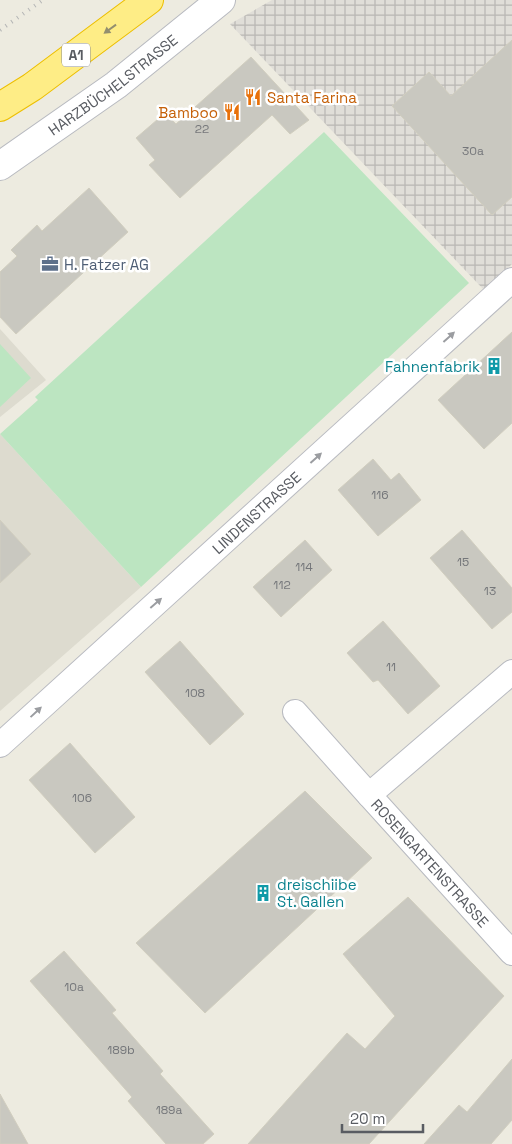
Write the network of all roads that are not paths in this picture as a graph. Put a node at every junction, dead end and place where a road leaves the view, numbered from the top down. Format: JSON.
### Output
{"nodes":[{"id":1,"x":149,"y":0,"type":"edge"},
{"id":2,"x":221,"y":0,"type":"edge"},
{"id":3,"x":0,"y":107,"type":"edge"},
{"id":4,"x":0,"y":166,"type":"edge"},
{"id":5,"x":512,"y":280,"type":"edge"},
{"id":6,"x":512,"y":672,"type":"edge"},
{"id":7,"x":295,"y":712,"type":"dead end"},
{"id":8,"x":0,"y":745,"type":"edge"},
{"id":9,"x":369,"y":795,"type":"junction"},
{"id":10,"x":512,"y":953,"type":"edge"}],
"edges":[{"from":1,"to":3,"type":"highway","number":"A1","one_way":true},
{"from":2,"to":4,"type":"street","name":"HARZBÜCHELSTRASSE"},
{"from":8,"to":5,"type":"street","name":"LINDENSTRASSE","one_way":true},
{"from":6,"to":9,"type":"street","name":"ROSENGARTENSTRASSE"},
{"from":7,"to":9,"type":"street","name":"ROSENGARTENSTRASSE"},
{"from":9,"to":10,"type":"street","name":"ROSENGARTENSTRASSE"}]}
